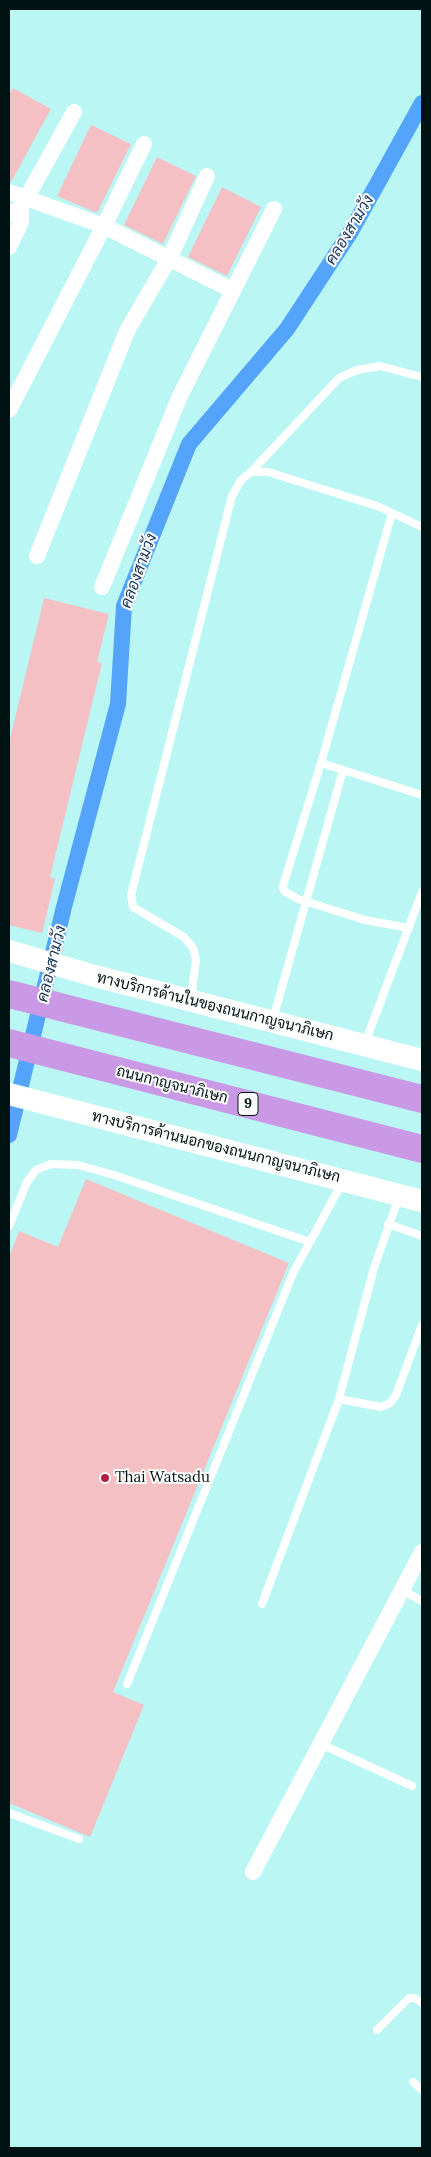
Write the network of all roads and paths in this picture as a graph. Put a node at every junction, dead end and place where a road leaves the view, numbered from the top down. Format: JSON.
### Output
{"nodes":[{"id":1,"x":74,"y":112,"type":"dead end"},
{"id":2,"x":144,"y":144,"type":"dead end"},
{"id":3,"x":207,"y":176,"type":"dead end"},
{"id":4,"x":9,"y":192,"type":"edge"},
{"id":5,"x":19,"y":207,"type":"edge"},
{"id":6,"x":274,"y":209,"type":"dead end"},
{"id":7,"x":104,"y":226,"type":"junction"},
{"id":8,"x":9,"y":248,"type":"edge"},
{"id":9,"x":170,"y":258,"type":"junction"},
{"id":10,"x":232,"y":290,"type":"junction"},
{"id":11,"x":422,"y":377,"type":"edge"},
{"id":12,"x":9,"y":410,"type":"edge"},
{"id":13,"x":251,"y":472,"type":"junction"},
{"id":14,"x":392,"y":513,"type":"junction"},
{"id":15,"x":422,"y":527,"type":"edge"},
{"id":16,"x":37,"y":556,"type":"dead end"},
{"id":17,"x":102,"y":588,"type":"dead end"},
{"id":18,"x":321,"y":763,"type":"junction"},
{"id":19,"x":343,"y":770,"type":"junction"},
{"id":20,"x":422,"y":795,"type":"edge"},
{"id":21,"x":422,"y":892,"type":"edge"},
{"id":22,"x":305,"y":902,"type":"junction"},
{"id":23,"x":409,"y":928,"type":"junction"},
{"id":24,"x":18,"y":954,"type":"edge"},
{"id":25,"x":17,"y":997,"type":"edge"},
{"id":26,"x":190,"y":1001,"type":"junction"},
{"id":27,"x":273,"y":1021,"type":"junction"},
{"id":28,"x":12,"y":1044,"type":"edge"},
{"id":29,"x":364,"y":1045,"type":"junction"},
{"id":30,"x":422,"y":1060,"type":"edge"},
{"id":31,"x":9,"y":1094,"type":"edge"},
{"id":32,"x":422,"y":1099,"type":"edge"},
{"id":33,"x":422,"y":1149,"type":"edge"},
{"id":34,"x":344,"y":1179,"type":"junction"},
{"id":35,"x":400,"y":1196,"type":"junction"},
{"id":36,"x":422,"y":1201,"type":"edge"},
{"id":37,"x":388,"y":1224,"type":"junction"},
{"id":38,"x":9,"y":1226,"type":"edge"},
{"id":39,"x":422,"y":1236,"type":"edge"},
{"id":40,"x":310,"y":1242,"type":"junction"},
{"id":41,"x":422,"y":1325,"type":"edge"},
{"id":42,"x":339,"y":1399,"type":"junction"},
{"id":43,"x":422,"y":1552,"type":"edge"},
{"id":44,"x":402,"y":1590,"type":"junction"},
{"id":45,"x":422,"y":1601,"type":"edge"},
{"id":46,"x":262,"y":1604,"type":"dead end"},
{"id":47,"x":128,"y":1684,"type":"dead end"},
{"id":48,"x":321,"y":1744,"type":"junction"},
{"id":49,"x":412,"y":1786,"type":"dead end"},
{"id":50,"x":9,"y":1813,"type":"edge"},
{"id":51,"x":79,"y":1839,"type":"dead end"},
{"id":52,"x":253,"y":1872,"type":"dead end"},
{"id":53,"x":422,"y":2003,"type":"edge"},
{"id":54,"x":377,"y":2030,"type":"dead end"},
{"id":55,"x":414,"y":2082,"type":"dead end"},
{"id":56,"x":422,"y":2090,"type":"edge"}],
"edges":[{"from":1,"to":5,"type":"street"},
{"from":2,"to":7,"type":"street"},
{"from":3,"to":9,"type":"street"},
{"from":4,"to":5,"type":"street"},
{"from":5,"to":7,"type":"street"},
{"from":5,"to":8,"type":"street"},
{"from":6,"to":10,"type":"street"},
{"from":7,"to":9,"type":"street"},
{"from":7,"to":12,"type":"street"},
{"from":9,"to":10,"type":"street"},
{"from":9,"to":16,"type":"street"},
{"from":10,"to":17,"type":"street"},
{"from":11,"to":13,"type":"lane"},
{"from":13,"to":14,"type":"lane"},
{"from":13,"to":26,"type":"lane"},
{"from":14,"to":15,"type":"lane"},
{"from":14,"to":18,"type":"lane"},
{"from":18,"to":19,"type":"lane"},
{"from":18,"to":22,"type":"lane"},
{"from":19,"to":20,"type":"lane"},
{"from":19,"to":22,"type":"lane"},
{"from":21,"to":23,"type":"lane"},
{"from":22,"to":23,"type":"lane"},
{"from":22,"to":27,"type":"lane"},
{"from":23,"to":29,"type":"lane"},
{"from":24,"to":26,"type":"main road","name":"ทางบริการด้านในของถนนกาญจนาภิเษก"},
{"from":25,"to":32,"type":"highway"},
{"from":26,"to":27,"type":"main road","name":"ทางบริการด้านในของถนนกาญจนาภิเษก"},
{"from":27,"to":29,"type":"main road","name":"ทางบริการด้านในของถนนกาญจนาภิเษก"},
{"from":28,"to":33,"type":"highway","name":"ถนนกาญจนาภิเษก","number":"9"},
{"from":29,"to":30,"type":"main road","name":"ทางบริการด้านในของถนนกาญจนาภิเษก"},
{"from":31,"to":34,"type":"main road","name":"ทางบริการด้านนอกของถนนกาญจนาภิเษก"},
{"from":34,"to":35,"type":"main road","name":"ทางบริการด้านนอกของถนนกาญจนาภิเษก"},
{"from":34,"to":40,"type":"lane"},
{"from":35,"to":36,"type":"main road","name":"ทางบริการด้านนอกของถนนกาญจนาภิเษก"},
{"from":35,"to":37,"type":"lane"},
{"from":37,"to":39,"type":"lane"},
{"from":37,"to":42,"type":"lane"},
{"from":38,"to":40,"type":"lane"},
{"from":40,"to":47,"type":"lane"},
{"from":41,"to":42,"type":"lane"},
{"from":42,"to":46,"type":"lane"},
{"from":43,"to":44,"type":"street"},
{"from":44,"to":45,"type":"lane"},
{"from":44,"to":48,"type":"street"},
{"from":48,"to":49,"type":"lane"},
{"from":48,"to":52,"type":"street"},
{"from":50,"to":51,"type":"lane"},
{"from":53,"to":54,"type":"lane"},
{"from":55,"to":56,"type":"lane"}]}
